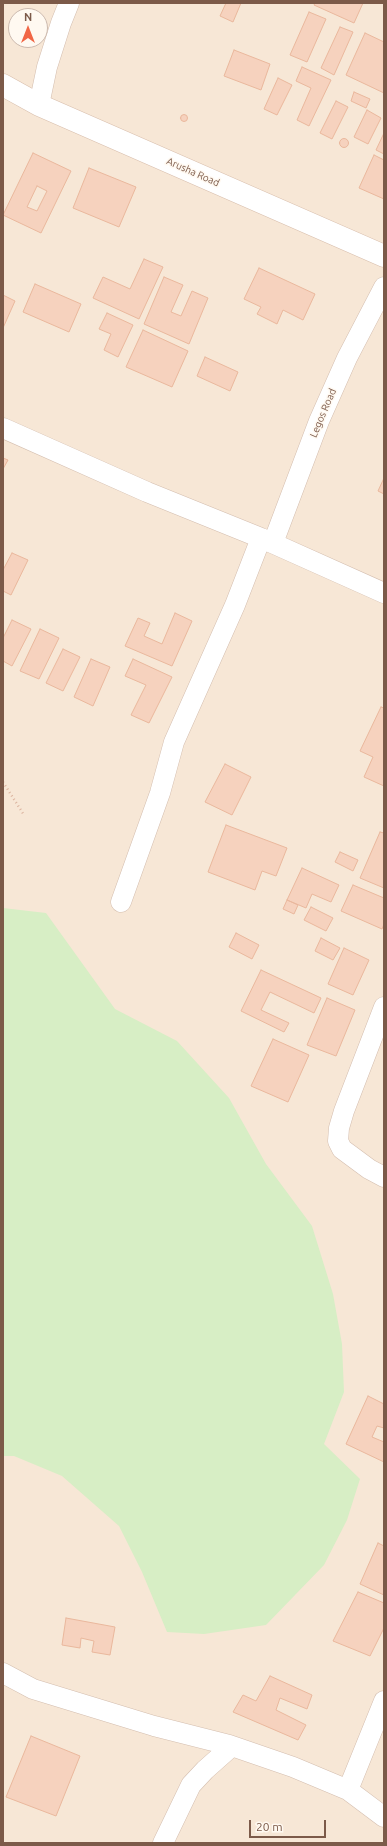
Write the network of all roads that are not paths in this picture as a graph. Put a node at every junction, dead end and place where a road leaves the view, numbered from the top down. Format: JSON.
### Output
{"nodes":[{"id":1,"x":69,"y":3,"type":"edge"},
{"id":2,"x":3,"y":85,"type":"edge"},
{"id":3,"x":39,"y":105,"type":"junction"},
{"id":4,"x":384,"y":256,"type":"edge"},
{"id":5,"x":384,"y":287,"type":"edge"},
{"id":6,"x":3,"y":428,"type":"edge"},
{"id":7,"x":267,"y":541,"type":"junction"},
{"id":8,"x":384,"y":593,"type":"edge"},
{"id":9,"x":121,"y":902,"type":"dead end"},
{"id":10,"x":384,"y":1006,"type":"edge"},
{"id":11,"x":384,"y":1177,"type":"edge"},
{"id":12,"x":3,"y":1673,"type":"edge"},
{"id":13,"x":384,"y":1701,"type":"edge"},
{"id":14,"x":232,"y":1746,"type":"junction"},
{"id":15,"x":348,"y":1790,"type":"junction"},
{"id":16,"x":384,"y":1817,"type":"edge"},
{"id":17,"x":163,"y":1843,"type":"edge"}],
"edges":[{"from":1,"to":3,"type":"street"},
{"from":2,"to":3,"type":"main road","name":"Arusha Road"},
{"from":3,"to":4,"type":"main road","name":"Arusha Road"},
{"from":5,"to":7,"type":"street","name":"Legos Road"},
{"from":6,"to":7,"type":"street"},
{"from":7,"to":8,"type":"street"},
{"from":7,"to":9,"type":"street","name":"Legos Road"},
{"from":10,"to":11,"type":"street"},
{"from":12,"to":14,"type":"street"},
{"from":13,"to":15,"type":"street"},
{"from":14,"to":15,"type":"street"},
{"from":14,"to":17,"type":"street"},
{"from":15,"to":16,"type":"street"}]}
